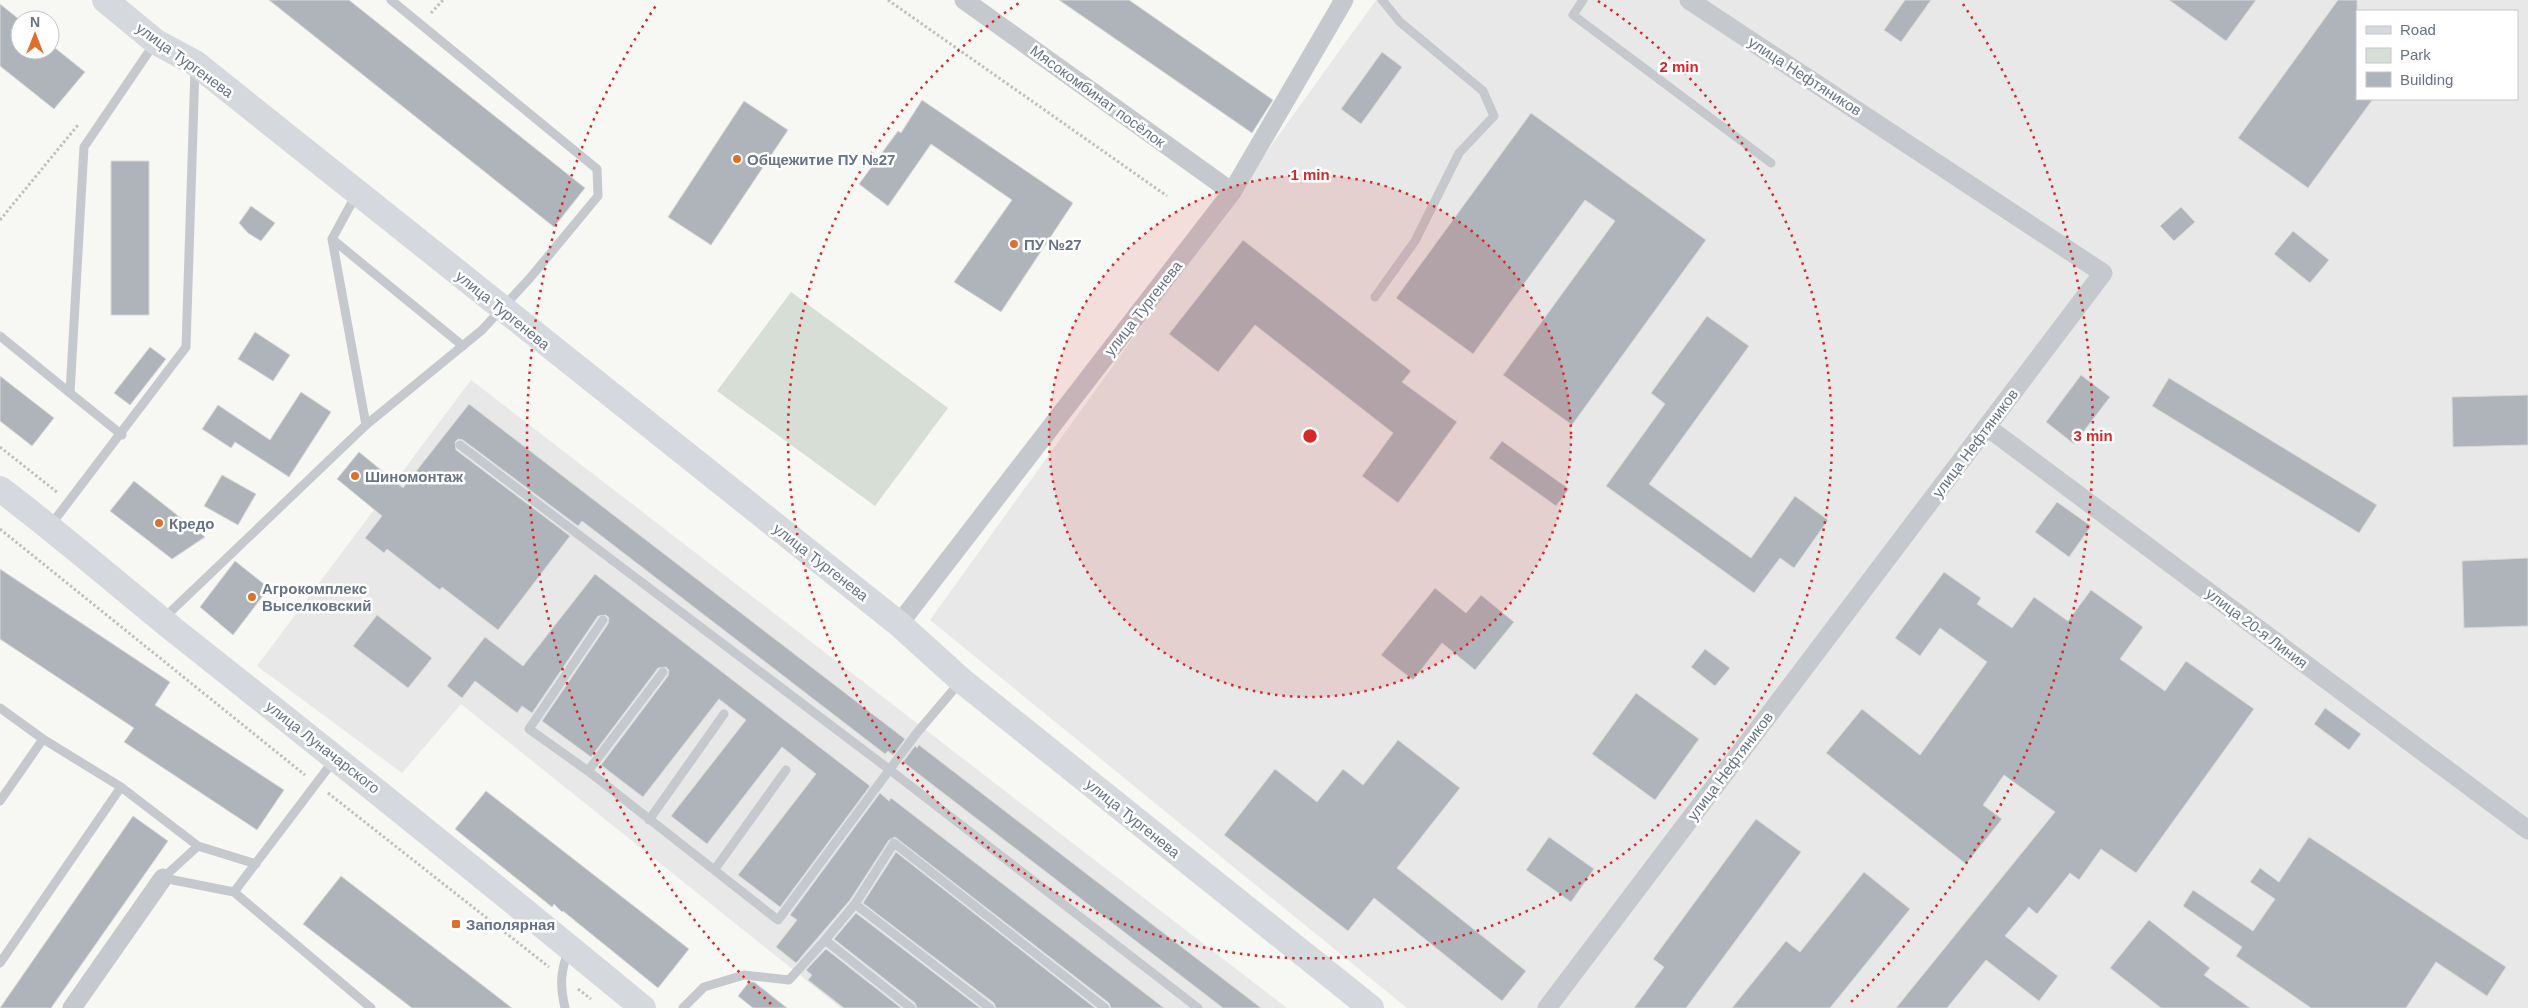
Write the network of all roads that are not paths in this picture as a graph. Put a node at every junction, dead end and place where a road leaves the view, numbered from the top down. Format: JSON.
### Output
{"nodes":[{"id":1,"x":105,"y":0,"type":"edge"},
{"id":2,"x":391,"y":0,"type":"edge"},
{"id":3,"x":964,"y":0,"type":"edge"},
{"id":4,"x":1344,"y":0,"type":"edge"},
{"id":5,"x":1382,"y":0,"type":"edge"},
{"id":6,"x":1583,"y":0,"type":"edge"},
{"id":7,"x":1689,"y":0,"type":"edge"},
{"id":8,"x":156,"y":42,"type":"junction"},
{"id":9,"x":195,"y":63,"type":"junction"},
{"id":10,"x":1771,"y":163,"type":"dead end"},
{"id":11,"x":358,"y":192,"type":"junction"},
{"id":12,"x":1232,"y":192,"type":"junction"},
{"id":13,"x":332,"y":239,"type":"junction"},
{"id":14,"x":1375,"y":297,"type":"dead end"},
{"id":15,"x":502,"y":310,"type":"junction"},
{"id":16,"x":0,"y":336,"type":"edge"},
{"id":17,"x":463,"y":346,"type":"junction"},
{"id":18,"x":70,"y":393,"type":"junction"},
{"id":19,"x":366,"y":425,"type":"junction"},
{"id":20,"x":1987,"y":427,"type":"junction"},
{"id":21,"x":122,"y":435,"type":"junction"},
{"id":22,"x":460,"y":445,"type":"dead end"},
{"id":23,"x":0,"y":489,"type":"edge"},
{"id":24,"x":50,"y":526,"type":"junction"},
{"id":25,"x":162,"y":620,"type":"junction"},
{"id":26,"x":603,"y":620,"type":"dead end"},
{"id":27,"x":899,"y":624,"type":"junction"},
{"id":28,"x":663,"y":672,"type":"dead end"},
{"id":29,"x":961,"y":680,"type":"junction"},
{"id":30,"x":0,"y":708,"type":"edge"},
{"id":31,"x":724,"y":714,"type":"dead end"},
{"id":32,"x":43,"y":739,"type":"junction"},
{"id":33,"x":336,"y":758,"type":"junction"},
{"id":34,"x":786,"y":770,"type":"dead end"},
{"id":35,"x":890,"y":770,"type":"junction"},
{"id":36,"x":588,"y":771,"type":"junction"},
{"id":37,"x":121,"y":787,"type":"junction"},
{"id":38,"x":0,"y":801,"type":"edge"},
{"id":39,"x":649,"y":820,"type":"junction"},
{"id":40,"x":2528,"y":830,"type":"edge"},
{"id":41,"x":198,"y":846,"type":"junction"},
{"id":42,"x":256,"y":864,"type":"junction"},
{"id":43,"x":715,"y":869,"type":"junction"},
{"id":44,"x":163,"y":878,"type":"junction"},
{"id":45,"x":234,"y":892,"type":"junction"},
{"id":46,"x":855,"y":904,"type":"junction"},
{"id":47,"x":825,"y":940,"type":"junction"},
{"id":48,"x":570,"y":948,"type":"junction"},
{"id":49,"x":0,"y":963,"type":"edge"},
{"id":50,"x":72,"y":1008,"type":"edge"},
{"id":51,"x":371,"y":1008,"type":"edge"},
{"id":52,"x":564,"y":1008,"type":"edge"},
{"id":53,"x":643,"y":1008,"type":"edge"},
{"id":54,"x":683,"y":1008,"type":"edge"},
{"id":55,"x":911,"y":1008,"type":"edge"},
{"id":56,"x":990,"y":1008,"type":"edge"},
{"id":57,"x":1105,"y":1008,"type":"edge"},
{"id":58,"x":1198,"y":1008,"type":"edge"},
{"id":59,"x":1371,"y":1008,"type":"edge"},
{"id":60,"x":1547,"y":1008,"type":"edge"}],
"edges":[{"from":1,"to":8,"type":"street","name":"улица Тургенева"},
{"from":2,"to":15,"type":"lane"},
{"from":3,"to":12,"type":"street","name":"Мясокомбинат посёлок"},
{"from":4,"to":12,"type":"street","name":"улица Тургенева"},
{"from":5,"to":14,"type":"lane"},
{"from":6,"to":10,"type":"lane"},
{"from":7,"to":20,"type":"street","name":"улица Нефтяников"},
{"from":8,"to":9,"type":"street","name":"улица Тургенева"},
{"from":8,"to":18,"type":"lane"},
{"from":9,"to":11,"type":"street","name":"улица Тургенева"},
{"from":9,"to":21,"type":"lane"},
{"from":11,"to":13,"type":"lane"},
{"from":11,"to":15,"type":"street","name":"улица Тургенева"},
{"from":12,"to":27,"type":"street","name":"улица Тургенева"},
{"from":13,"to":17,"type":"lane"},
{"from":13,"to":19,"type":"lane"},
{"from":15,"to":17,"type":"lane"},
{"from":15,"to":27,"type":"street","name":"улица Тургенева"},
{"from":16,"to":18,"type":"lane"},
{"from":17,"to":19,"type":"lane"},
{"from":18,"to":21,"type":"lane"},
{"from":19,"to":25,"type":"lane"},
{"from":20,"to":40,"type":"street","name":"улица 20-я Линия"},
{"from":20,"to":60,"type":"street","name":"улица Нефтяников"},
{"from":21,"to":24,"type":"lane"},
{"from":22,"to":35,"type":"lane"},
{"from":23,"to":24,"type":"street","name":"улица Луначарского"},
{"from":24,"to":25,"type":"street","name":"улица Луначарского"},
{"from":25,"to":33,"type":"street","name":"улица Луначарского"},
{"from":26,"to":36,"type":"lane"},
{"from":27,"to":29,"type":"street","name":"улица Тургенева"},
{"from":28,"to":36,"type":"lane"},
{"from":29,"to":35,"type":"lane"},
{"from":29,"to":59,"type":"street","name":"улица Тургенева"},
{"from":30,"to":32,"type":"lane"},
{"from":31,"to":39,"type":"lane"},
{"from":32,"to":37,"type":"lane"},
{"from":32,"to":38,"type":"lane"},
{"from":33,"to":42,"type":"lane"},
{"from":33,"to":48,"type":"street","name":"улица Луначарского"},
{"from":34,"to":43,"type":"lane"},
{"from":35,"to":43,"type":"lane"},
{"from":35,"to":58,"type":"lane"},
{"from":36,"to":39,"type":"lane"},
{"from":37,"to":41,"type":"lane"},
{"from":37,"to":49,"type":"lane"},
{"from":39,"to":43,"type":"lane"},
{"from":41,"to":42,"type":"lane"},
{"from":41,"to":44,"type":"lane"},
{"from":42,"to":45,"type":"lane"},
{"from":44,"to":45,"type":"lane"},
{"from":44,"to":50,"type":"street"},
{"from":45,"to":51,"type":"lane"},
{"from":46,"to":47,"type":"lane"},
{"from":46,"to":56,"type":"lane"},
{"from":46,"to":57,"type":"lane"},
{"from":47,"to":54,"type":"lane"},
{"from":47,"to":55,"type":"lane"},
{"from":48,"to":52,"type":"lane"},
{"from":48,"to":53,"type":"street","name":"улица Луначарского"}]}
